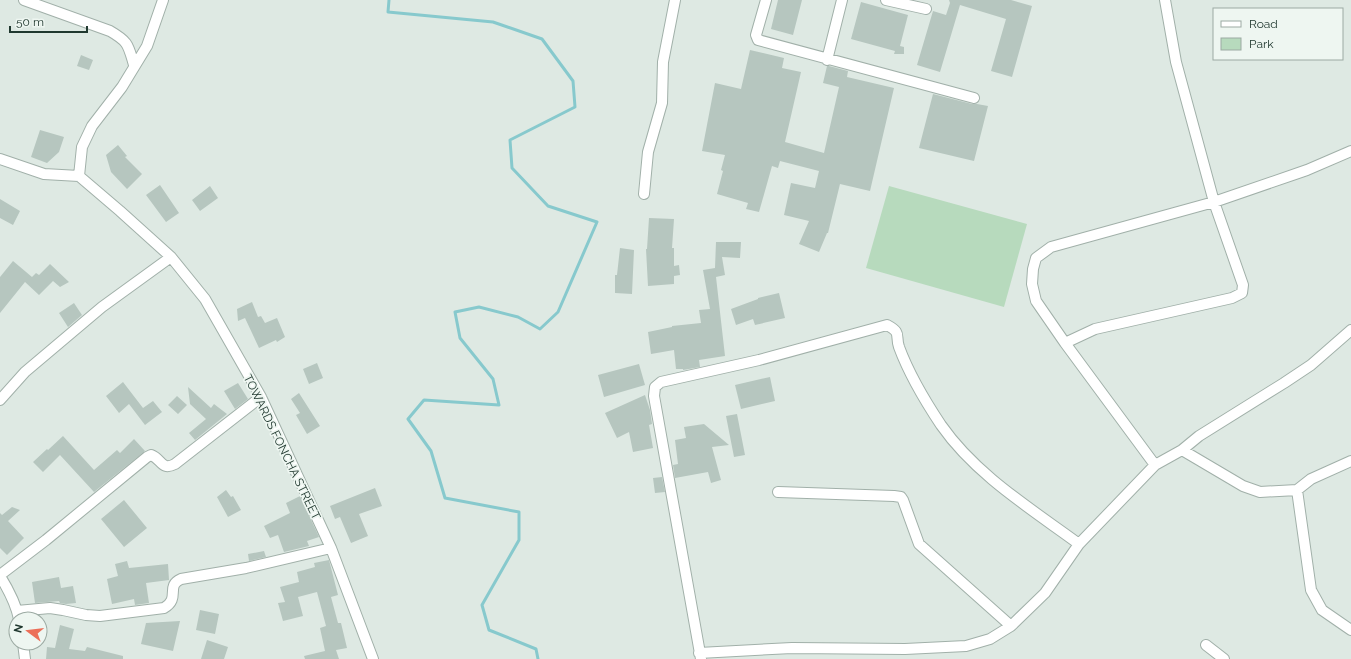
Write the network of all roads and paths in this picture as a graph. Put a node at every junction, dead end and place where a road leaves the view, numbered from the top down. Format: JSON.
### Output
{"nodes":[{"id":1,"x":24,"y":0,"type":"edge"},
{"id":2,"x":163,"y":0,"type":"edge"},
{"id":3,"x":675,"y":0,"type":"edge"},
{"id":4,"x":766,"y":0,"type":"edge"},
{"id":5,"x":842,"y":0,"type":"edge"},
{"id":6,"x":886,"y":0,"type":"edge"},
{"id":7,"x":1164,"y":0,"type":"edge"},
{"id":8,"x":926,"y":9,"type":"dead end"},
{"id":9,"x":827,"y":60,"type":"junction"},
{"id":10,"x":134,"y":65,"type":"junction"},
{"id":11,"x":974,"y":98,"type":"dead end"},
{"id":12,"x":1351,"y":151,"type":"edge"},
{"id":13,"x":0,"y":159,"type":"edge"},
{"id":14,"x":79,"y":176,"type":"junction"},
{"id":15,"x":644,"y":194,"type":"dead end"},
{"id":16,"x":1214,"y":202,"type":"junction"},
{"id":17,"x":171,"y":257,"type":"junction"},
{"id":18,"x":1351,"y":330,"type":"edge"},
{"id":19,"x":1065,"y":343,"type":"junction"},
{"id":20,"x":261,"y":397,"type":"junction"},
{"id":21,"x":0,"y":400,"type":"edge"},
{"id":22,"x":1182,"y":450,"type":"junction"},
{"id":23,"x":1351,"y":461,"type":"edge"},
{"id":24,"x":1155,"y":465,"type":"junction"},
{"id":25,"x":1297,"y":490,"type":"junction"},
{"id":26,"x":778,"y":492,"type":"dead end"},
{"id":27,"x":1079,"y":544,"type":"junction"},
{"id":28,"x":331,"y":548,"type":"junction"},
{"id":29,"x":0,"y":575,"type":"edge"},
{"id":30,"x":16,"y":611,"type":"edge"},
{"id":31,"x":36,"y":611,"type":"edge"},
{"id":32,"x":1011,"y":626,"type":"junction"},
{"id":33,"x":1351,"y":630,"type":"edge"},
{"id":34,"x":1206,"y":645,"type":"dead end"},
{"id":35,"x":700,"y":656,"type":"edge"},
{"id":36,"x":373,"y":659,"type":"edge"},
{"id":37,"x":1224,"y":659,"type":"edge"}],
"edges":[{"from":1,"to":10,"type":"street"},
{"from":2,"to":10,"type":"street"},
{"from":3,"to":15,"type":"street"},
{"from":4,"to":9,"type":"street"},
{"from":5,"to":9,"type":"street"},
{"from":6,"to":8,"type":"street"},
{"from":7,"to":16,"type":"street"},
{"from":9,"to":11,"type":"street"},
{"from":10,"to":14,"type":"street"},
{"from":12,"to":16,"type":"street"},
{"from":13,"to":14,"type":"street"},
{"from":14,"to":17,"type":"street","name":"TOWARDS FONCHA STREET"},
{"from":16,"to":19,"type":"street"},
{"from":16,"to":19,"type":"street"},
{"from":17,"to":20,"type":"street","name":"TOWARDS FONCHA STREET"},
{"from":17,"to":21,"type":"street"},
{"from":18,"to":22,"type":"street"},
{"from":19,"to":24,"type":"street"},
{"from":20,"to":28,"type":"street","name":"TOWARDS FONCHA STREET"},
{"from":20,"to":29,"type":"street"},
{"from":22,"to":24,"type":"street"},
{"from":22,"to":25,"type":"street"},
{"from":23,"to":25,"type":"street"},
{"from":24,"to":27,"type":"street"},
{"from":25,"to":33,"type":"street"},
{"from":26,"to":32,"type":"street"},
{"from":27,"to":32,"type":"street"},
{"from":27,"to":35,"type":"street"},
{"from":28,"to":31,"type":"street"},
{"from":28,"to":36,"type":"street","name":"TOWARDS FONCHA STREET"},
{"from":29,"to":30,"type":"street"},
{"from":32,"to":35,"type":"street"},
{"from":34,"to":37,"type":"street"}]}
